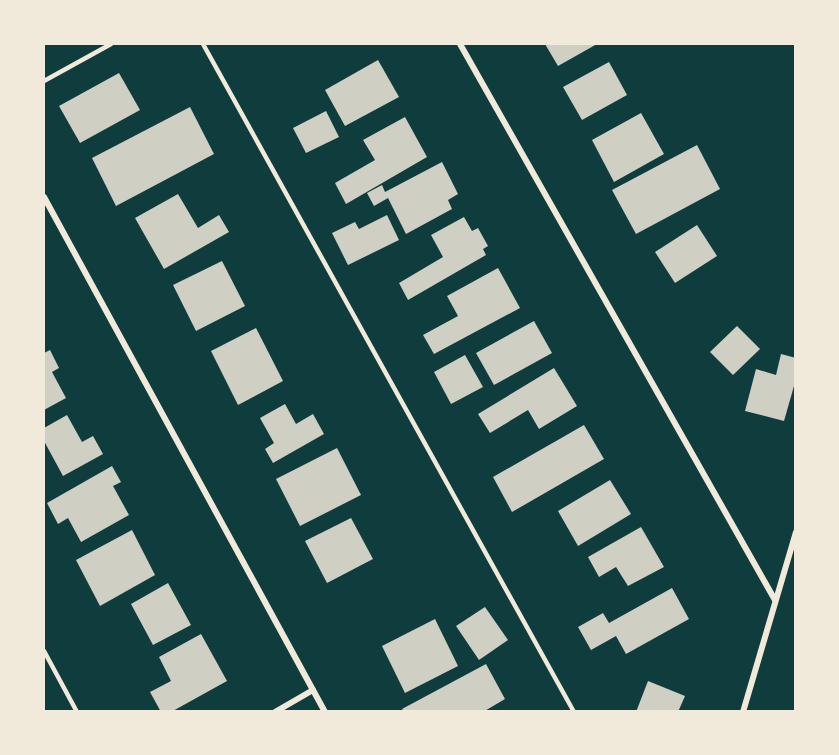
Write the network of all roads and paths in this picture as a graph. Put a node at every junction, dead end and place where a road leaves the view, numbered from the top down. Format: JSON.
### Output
{"nodes":[{"id":1,"x":111,"y":44,"type":"edge"},
{"id":2,"x":203,"y":44,"type":"edge"},
{"id":3,"x":459,"y":44,"type":"edge"},
{"id":4,"x":44,"y":81,"type":"edge"},
{"id":5,"x":44,"y":197,"type":"edge"},
{"id":6,"x":795,"y":532,"type":"edge"},
{"id":7,"x":775,"y":600,"type":"junction"},
{"id":8,"x":44,"y":651,"type":"edge"},
{"id":9,"x":313,"y":690,"type":"junction"},
{"id":10,"x":77,"y":711,"type":"edge"},
{"id":11,"x":275,"y":711,"type":"edge"},
{"id":12,"x":326,"y":711,"type":"edge"},
{"id":13,"x":574,"y":711,"type":"edge"},
{"id":14,"x":743,"y":711,"type":"edge"}],
"edges":[{"from":1,"to":4,"type":"lane"},
{"from":2,"to":13,"type":"lane"},
{"from":3,"to":7,"type":"street"},
{"from":5,"to":9,"type":"street"},
{"from":6,"to":7,"type":"street"},
{"from":7,"to":14,"type":"street"},
{"from":8,"to":10,"type":"lane"},
{"from":9,"to":11,"type":"street"},
{"from":9,"to":12,"type":"street"}]}
